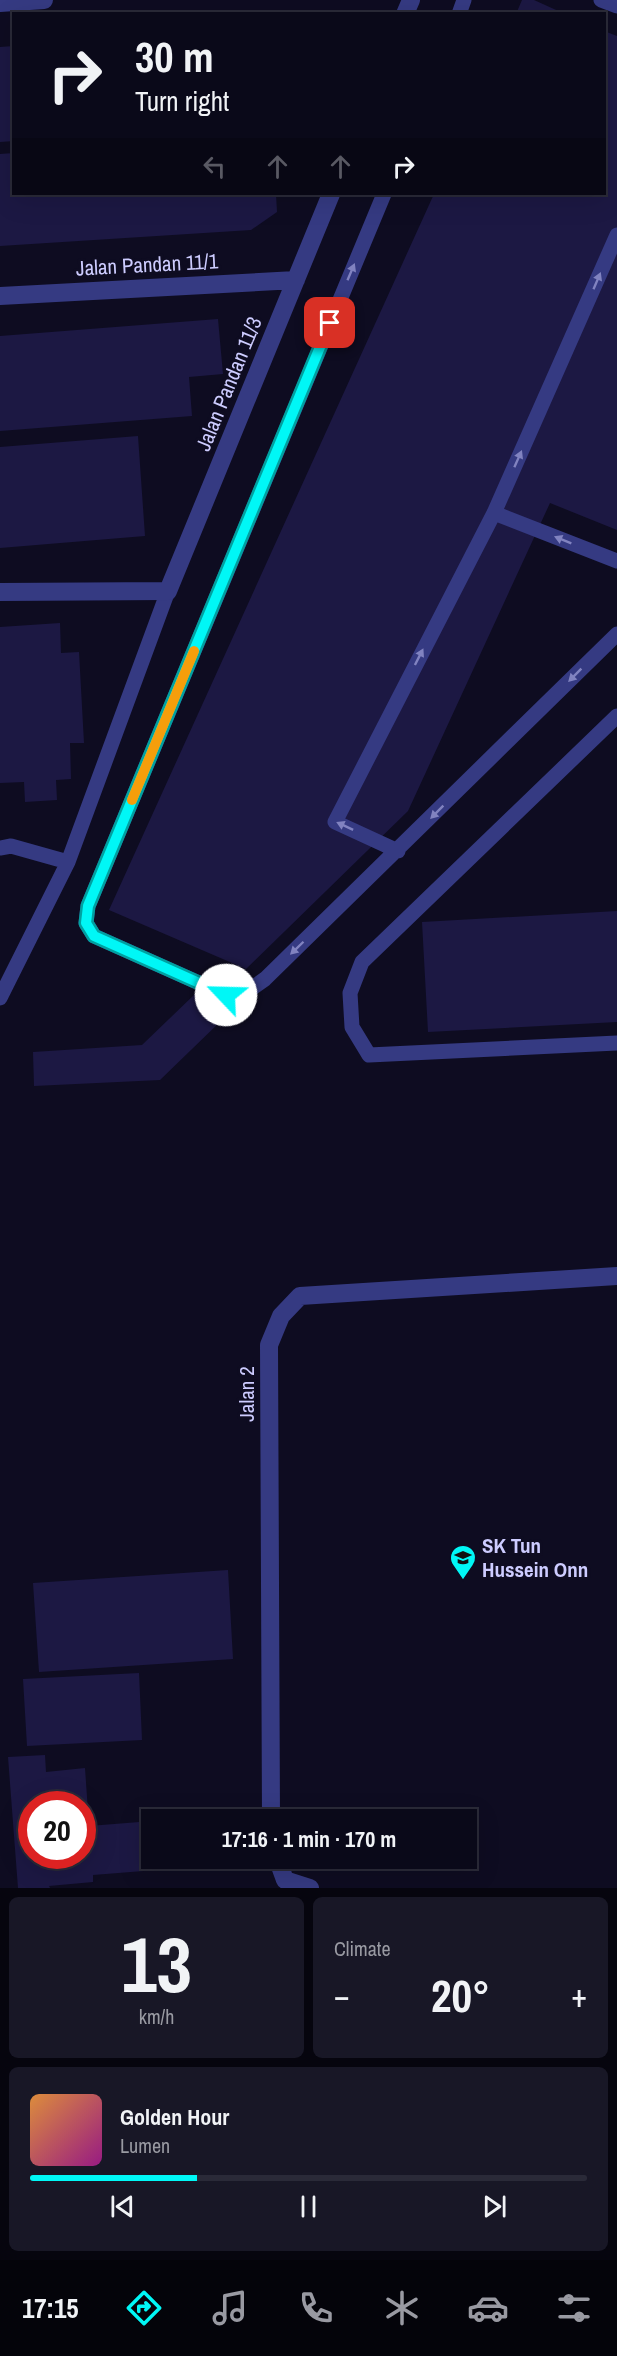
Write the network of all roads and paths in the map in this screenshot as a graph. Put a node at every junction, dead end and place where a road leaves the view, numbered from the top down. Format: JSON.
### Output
{"nodes":[{"id":1,"x":44,"y":0,"type":"edge"},
{"id":2,"x":601,"y":0,"type":"edge"},
{"id":3,"x":0,"y":3,"type":"edge"},
{"id":4,"x":617,"y":6,"type":"edge"},
{"id":5,"x":332,"y":195,"type":"edge"},
{"id":6,"x":384,"y":195,"type":"edge"},
{"id":7,"x":617,"y":235,"type":"edge"},
{"id":8,"x":296,"y":280,"type":"junction"},
{"id":9,"x":0,"y":296,"type":"edge"},
{"id":10,"x":494,"y":513,"type":"junction"},
{"id":11,"x":617,"y":561,"type":"edge"},
{"id":12,"x":168,"y":591,"type":"junction"},
{"id":13,"x":0,"y":592,"type":"edge"},
{"id":14,"x":617,"y":634,"type":"edge"},
{"id":15,"x":617,"y":716,"type":"edge"},
{"id":16,"x":0,"y":848,"type":"edge"},
{"id":17,"x":398,"y":851,"type":"junction"},
{"id":18,"x":68,"y":862,"type":"junction"},
{"id":19,"x":0,"y":998,"type":"edge"},
{"id":20,"x":617,"y":1043,"type":"edge"},
{"id":21,"x":617,"y":1276,"type":"edge"},
{"id":22,"x":271,"y":1809,"type":"edge"},
{"id":23,"x":281,"y":1869,"type":"edge"},
{"id":24,"x":310,"y":1888,"type":"edge"}],
"edges":[{"from":1,"to":3,"type":"street"},
{"from":2,"to":4,"type":"lane"},
{"from":5,"to":8,"type":"street","name":"Jalan Pandan 11/3"},
{"from":17,"to":6,"type":"lane","one_way":true},
{"from":10,"to":7,"type":"lane","one_way":true},
{"from":8,"to":9,"type":"street","name":"Jalan Pandan 11/1"},
{"from":8,"to":12,"type":"street","name":"Jalan Pandan 11/3"},
{"from":11,"to":10,"type":"lane","one_way":true},
{"from":17,"to":10,"type":"lane","one_way":true},
{"from":12,"to":13,"type":"street"},
{"from":12,"to":18,"type":"lane"},
{"from":14,"to":17,"type":"lane","one_way":true},
{"from":15,"to":20,"type":"lane"},
{"from":16,"to":18,"type":"lane"},
{"from":18,"to":19,"type":"lane"},
{"from":21,"to":22,"type":"street","name":"Jalan 2"},
{"from":23,"to":24,"type":"street"}]}
